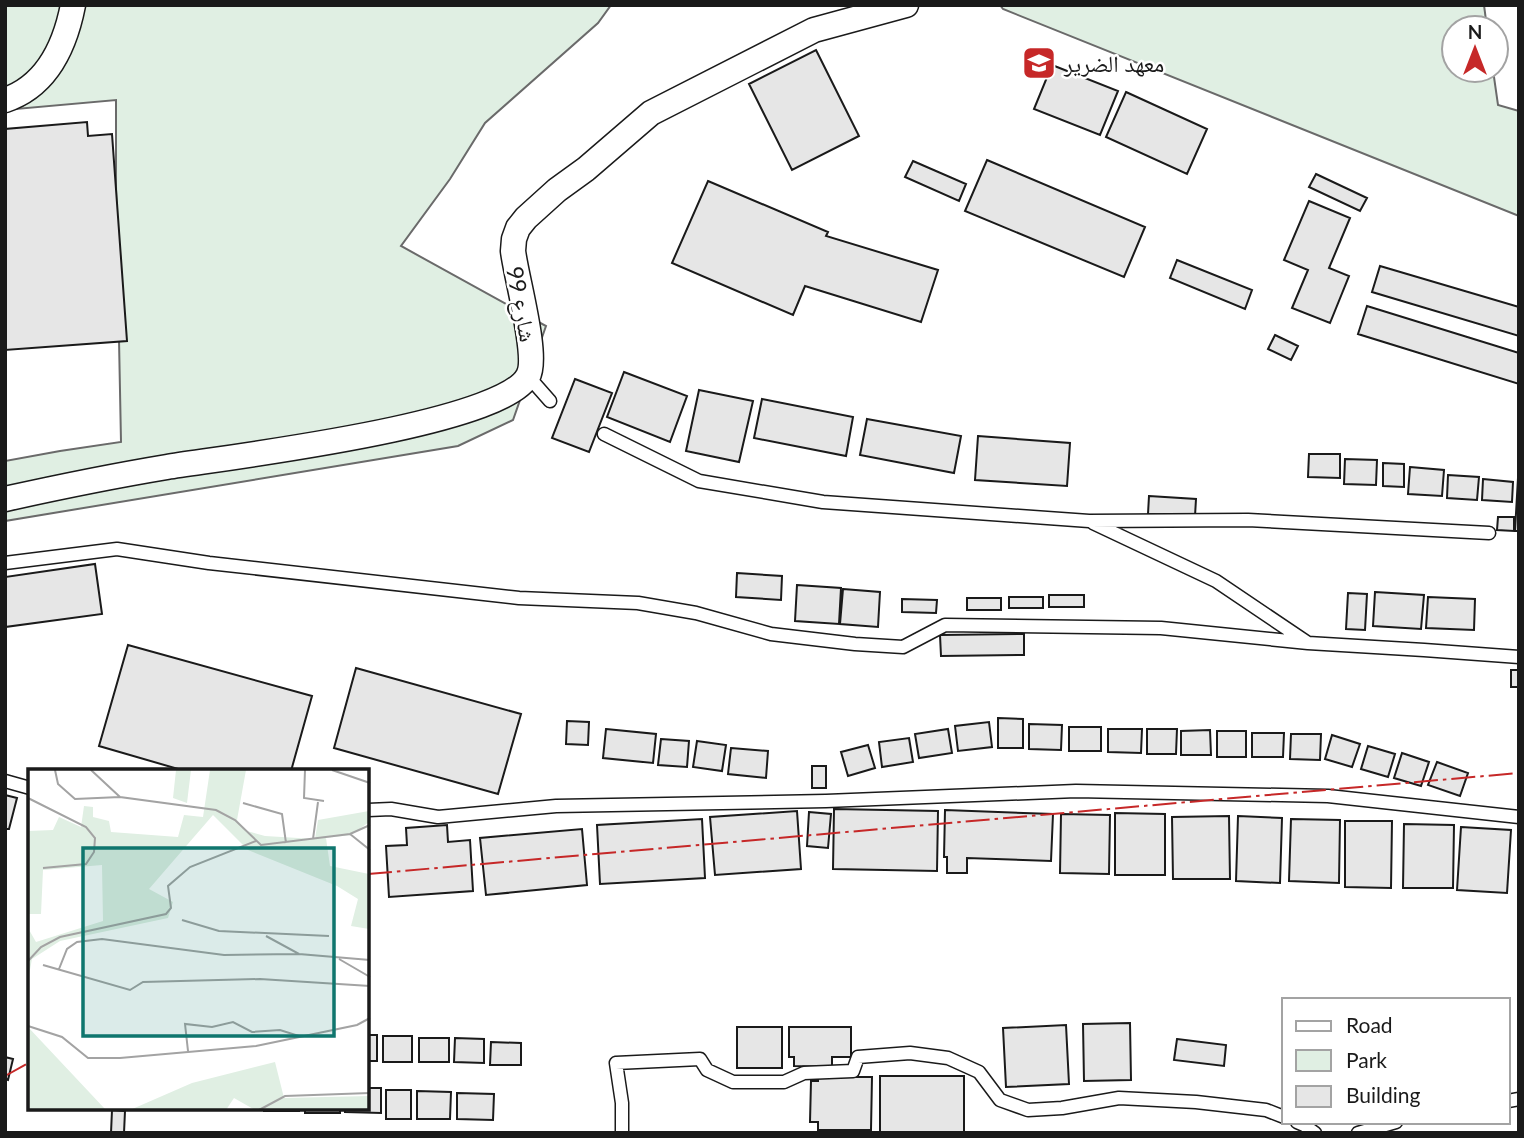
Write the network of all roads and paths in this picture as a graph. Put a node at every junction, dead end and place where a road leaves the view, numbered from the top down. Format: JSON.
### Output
{"nodes":[{"id":1,"x":73,"y":5,"type":"edge"},
{"id":2,"x":906,"y":5,"type":"edge"},
{"id":3,"x":5,"y":100,"type":"edge"},
{"id":4,"x":528,"y":376,"type":"junction"},
{"id":5,"x":550,"y":401,"type":"dead end"},
{"id":6,"x":604,"y":434,"type":"dead end"},
{"id":7,"x":5,"y":499,"type":"edge"},
{"id":8,"x":1089,"y":521,"type":"junction"},
{"id":9,"x":1489,"y":533,"type":"dead end"},
{"id":10,"x":5,"y":563,"type":"edge"},
{"id":11,"x":1308,"y":643,"type":"junction"},
{"id":12,"x":1519,"y":657,"type":"edge"},
{"id":13,"x":5,"y":781,"type":"edge"},
{"id":14,"x":28,"y":788,"type":"edge"},
{"id":15,"x":369,"y":810,"type":"edge"},
{"id":16,"x":1519,"y":817,"type":"edge"},
{"id":17,"x":1282,"y":1116,"type":"edge"},
{"id":18,"x":1389,"y":1124,"type":"edge"},
{"id":19,"x":622,"y":1133,"type":"edge"},
{"id":20,"x":1358,"y":1133,"type":"edge"}],
"edges":[{"from":1,"to":3,"type":"street"},
{"from":2,"to":4,"type":"street","name":"شارع 99"},
{"from":4,"to":5,"type":"lane"},
{"from":4,"to":7,"type":"street","name":"شارع 99"},
{"from":6,"to":8,"type":"lane"},
{"from":8,"to":9,"type":"lane"},
{"from":8,"to":11,"type":"lane"},
{"from":10,"to":11,"type":"lane"},
{"from":11,"to":12,"type":"lane"},
{"from":13,"to":14,"type":"lane"},
{"from":15,"to":16,"type":"lane"},
{"from":17,"to":19,"type":"lane"},
{"from":18,"to":20,"type":"lane"}]}
